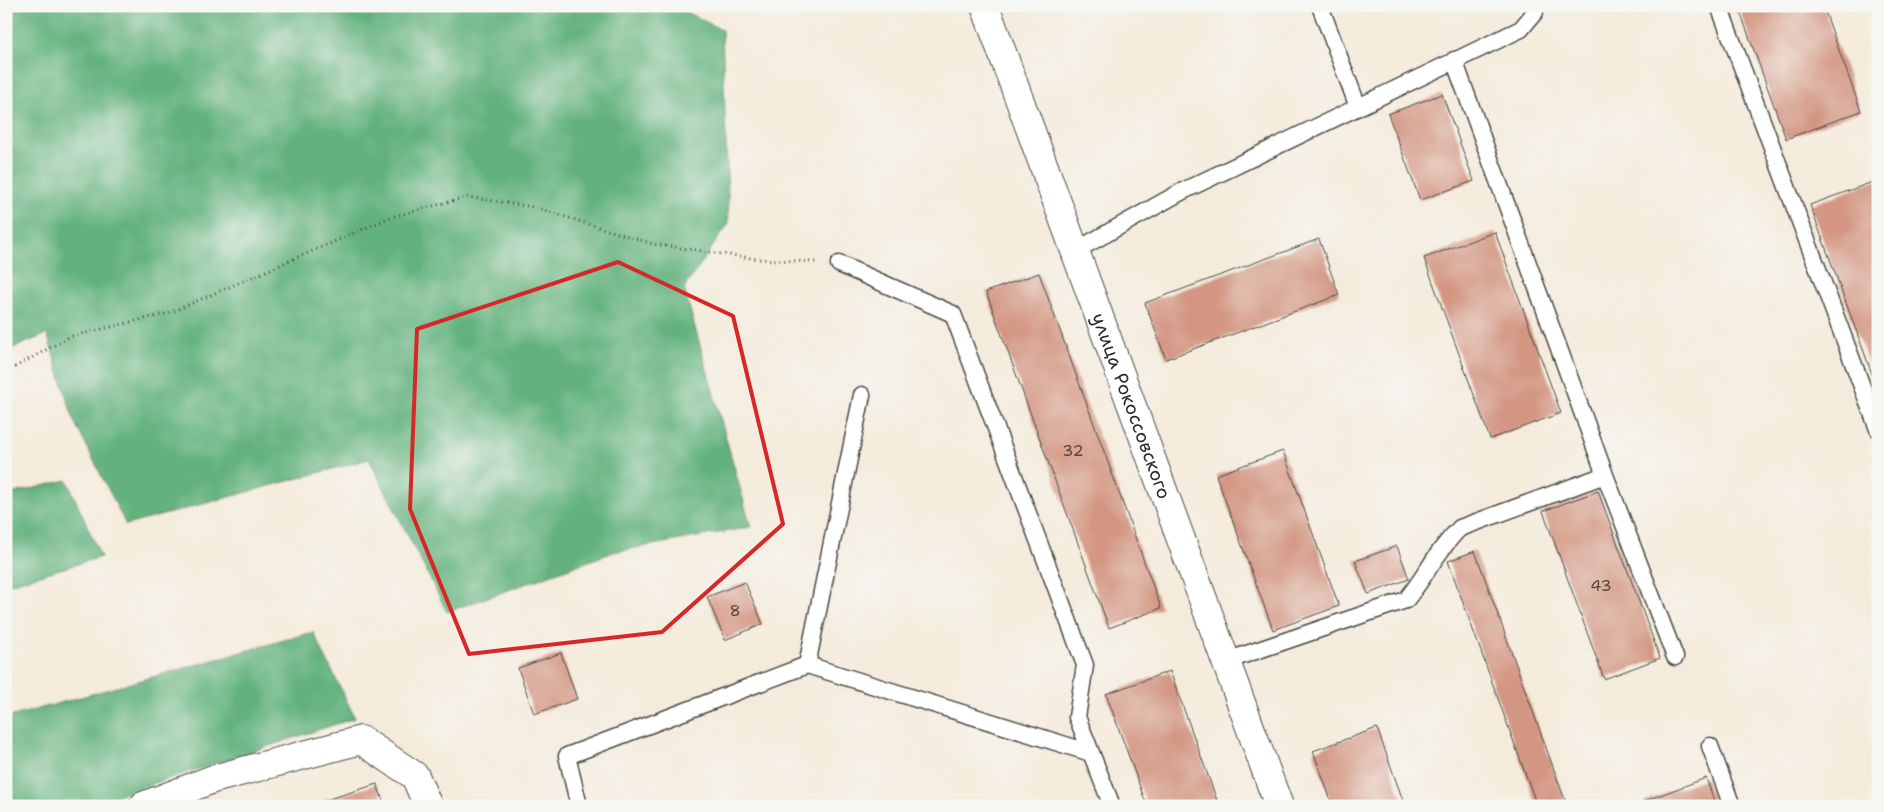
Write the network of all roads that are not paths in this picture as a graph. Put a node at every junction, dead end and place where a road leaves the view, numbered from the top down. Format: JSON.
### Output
{"nodes":[{"id":1,"x":985,"y":6,"type":"edge"},
{"id":2,"x":1320,"y":6,"type":"edge"},
{"id":3,"x":1535,"y":6,"type":"edge"},
{"id":4,"x":1719,"y":6,"type":"edge"},
{"id":5,"x":1454,"y":60,"type":"junction"},
{"id":6,"x":1358,"y":107,"type":"junction"},
{"id":7,"x":1075,"y":251,"type":"junction"},
{"id":8,"x":839,"y":264,"type":"road end"},
{"id":9,"x":862,"y":395,"type":"dead end"},
{"id":10,"x":1878,"y":430,"type":"edge"},
{"id":11,"x":1604,"y":475,"type":"junction"},
{"id":12,"x":1675,"y":657,"type":"dead end"},
{"id":13,"x":1226,"y":661,"type":"junction"},
{"id":14,"x":806,"y":665,"type":"junction"},
{"id":15,"x":1710,"y":746,"type":"dead end"},
{"id":16,"x":1091,"y":752,"type":"junction"},
{"id":17,"x":143,"y":806,"type":"edge"},
{"id":18,"x":428,"y":806,"type":"edge"},
{"id":19,"x":579,"y":806,"type":"edge"},
{"id":20,"x":1112,"y":806,"type":"edge"},
{"id":21,"x":1279,"y":806,"type":"edge"},
{"id":22,"x":1732,"y":806,"type":"edge"}],
"edges":[{"from":1,"to":7,"type":"street","name":"улица Рокоссовского"},
{"from":2,"to":6,"type":"lane"},
{"from":3,"to":5,"type":"lane"},
{"from":4,"to":10,"type":"lane"},
{"from":5,"to":6,"type":"lane"},
{"from":5,"to":11,"type":"lane"},
{"from":6,"to":7,"type":"lane"},
{"from":7,"to":13,"type":"street","name":"улица Рокоссовского"},
{"from":8,"to":16,"type":"lane"},
{"from":9,"to":14,"type":"lane"},
{"from":11,"to":12,"type":"lane"},
{"from":11,"to":13,"type":"lane"},
{"from":13,"to":21,"type":"street","name":"улица Рокоссовского"},
{"from":14,"to":16,"type":"lane"},
{"from":14,"to":19,"type":"lane"},
{"from":15,"to":22,"type":"lane"},
{"from":16,"to":20,"type":"lane"},
{"from":17,"to":18,"type":"street"}]}
